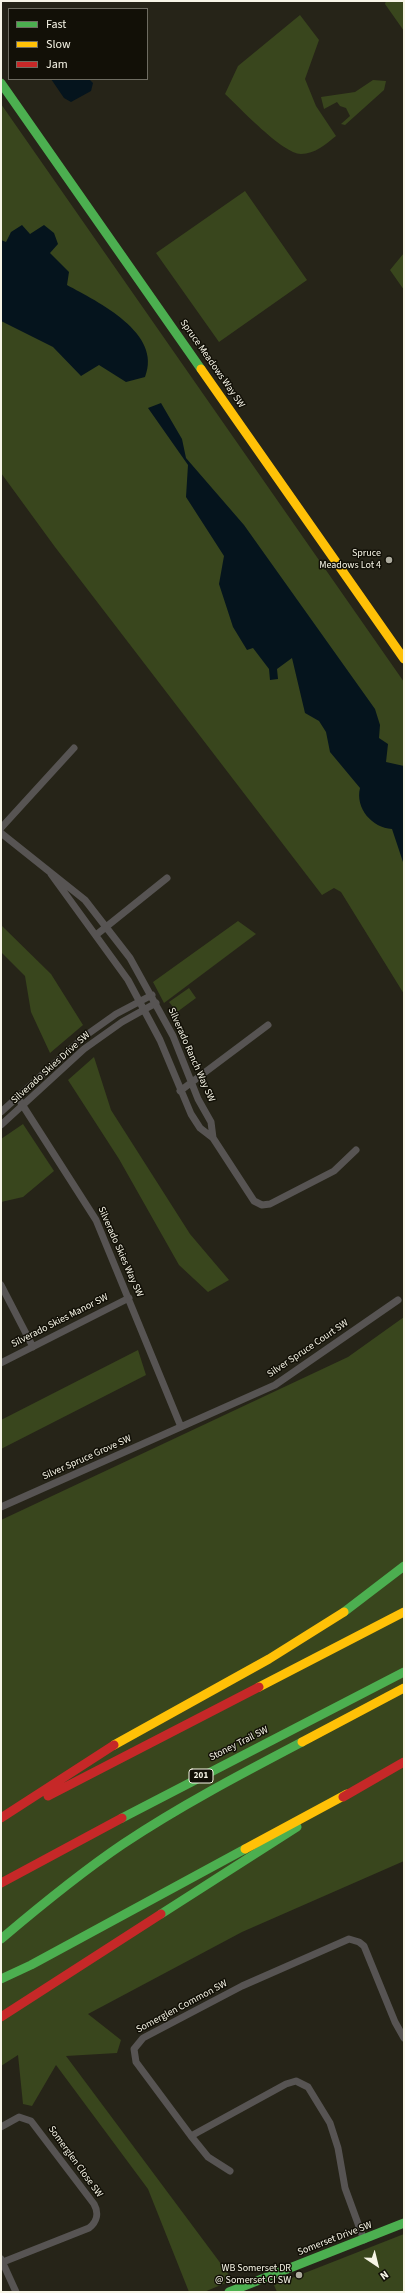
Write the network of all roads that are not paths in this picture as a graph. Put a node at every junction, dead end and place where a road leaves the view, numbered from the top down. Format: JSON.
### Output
{"nodes":[{"id":1,"x":1,"y":83,"type":"edge"},
{"id":2,"x":404,"y":658,"type":"edge"},
{"id":3,"x":74,"y":748,"type":"dead end"},
{"id":4,"x":1,"y":828,"type":"edge"},
{"id":5,"x":1,"y":833,"type":"edge"},
{"id":6,"x":51,"y":874,"type":"junction"},
{"id":7,"x":167,"y":878,"type":"dead end"},
{"id":8,"x":107,"y":926,"type":"junction"},
{"id":9,"x":96,"y":935,"type":"junction"},
{"id":10,"x":152,"y":995,"type":"junction"},
{"id":11,"x":140,"y":1001,"type":"junction"},
{"id":12,"x":156,"y":1003,"type":"junction"},
{"id":13,"x":145,"y":1010,"type":"junction"},
{"id":14,"x":268,"y":1025,"type":"dead end"},
{"id":15,"x":191,"y":1082,"type":"junction"},
{"id":16,"x":180,"y":1091,"type":"junction"},
{"id":17,"x":18,"y":1098,"type":"junction"},
{"id":18,"x":23,"y":1106,"type":"junction"},
{"id":19,"x":1,"y":1112,"type":"edge"},
{"id":20,"x":1,"y":1125,"type":"edge"},
{"id":21,"x":213,"y":1138,"type":"junction"},
{"id":22,"x":356,"y":1150,"type":"dead end"},
{"id":23,"x":1,"y":1285,"type":"edge"},
{"id":24,"x":129,"y":1298,"type":"junction"},
{"id":25,"x":398,"y":1300,"type":"dead end"},
{"id":26,"x":33,"y":1347,"type":"junction"},
{"id":27,"x":1,"y":1363,"type":"edge"},
{"id":28,"x":181,"y":1427,"type":"junction"},
{"id":29,"x":1,"y":1507,"type":"edge"},
{"id":30,"x":404,"y":1566,"type":"edge"},
{"id":31,"x":404,"y":1612,"type":"edge"},
{"id":32,"x":404,"y":1672,"type":"edge"},
{"id":33,"x":404,"y":1688,"type":"edge"},
{"id":34,"x":404,"y":1762,"type":"edge"},
{"id":35,"x":347,"y":1794,"type":"junction"},
{"id":36,"x":1,"y":1819,"type":"edge"},
{"id":37,"x":1,"y":1883,"type":"edge"},
{"id":38,"x":1,"y":1939,"type":"edge"},
{"id":39,"x":1,"y":1980,"type":"edge"},
{"id":40,"x":1,"y":2017,"type":"edge"},
{"id":41,"x":404,"y":2038,"type":"edge"},
{"id":42,"x":1,"y":2127,"type":"edge"},
{"id":43,"x":191,"y":2136,"type":"junction"},
{"id":44,"x":230,"y":2171,"type":"dead end"},
{"id":45,"x":404,"y":2223,"type":"edge"},
{"id":46,"x":364,"y":2240,"type":"junction"},
{"id":47,"x":2,"y":2261,"type":"edge"},
{"id":48,"x":16,"y":2292,"type":"edge"},
{"id":49,"x":229,"y":2292,"type":"edge"}],
"edges":[{"from":1,"to":2,"type":"main road","name":"Spruce Meadows Way SW"},
{"from":3,"to":4,"type":"street"},
{"from":5,"to":6,"type":"street","name":"Silverado Ranch Way SW"},
{"from":6,"to":8,"type":"street","name":"Silverado Ranch Way SW"},
{"from":6,"to":9,"type":"street","name":"Silverado Ranch Way SW"},
{"from":7,"to":8,"type":"street"},
{"from":8,"to":9,"type":"street"},
{"from":8,"to":10,"type":"street","name":"Silverado Ranch Way SW"},
{"from":9,"to":11,"type":"street","name":"Silverado Ranch Way SW"},
{"from":10,"to":11,"type":"street","name":"Silverado Skies Drive SW"},
{"from":10,"to":12,"type":"street","name":"Silverado Ranch Way SW"},
{"from":11,"to":13,"type":"street","name":"Silverado Ranch Way SW"},
{"from":11,"to":17,"type":"street","name":"Silverado Skies Drive SW"},
{"from":12,"to":13,"type":"street","name":"Silverado Skies Drive SW"},
{"from":12,"to":15,"type":"street","name":"Silverado Ranch Way SW"},
{"from":13,"to":16,"type":"street","name":"Silverado Ranch Way SW"},
{"from":13,"to":18,"type":"street","name":"Silverado Skies Drive SW"},
{"from":14,"to":15,"type":"street"},
{"from":15,"to":16,"type":"street"},
{"from":15,"to":21,"type":"street","name":"Silverado Ranch Way SW"},
{"from":16,"to":21,"type":"street","name":"Silverado Ranch Way SW"},
{"from":17,"to":18,"type":"street","name":"Silverado Skies Way SW"},
{"from":17,"to":19,"type":"street","name":"Silverado Skies Drive SW"},
{"from":18,"to":20,"type":"street","name":"Silverado Skies Drive SW"},
{"from":18,"to":24,"type":"street","name":"Silverado Skies Way SW"},
{"from":21,"to":22,"type":"street","name":"Silverado Ranch Way SW"},
{"from":23,"to":26,"type":"street"},
{"from":24,"to":26,"type":"street","name":"Silverado Skies Manor SW"},
{"from":24,"to":28,"type":"street","name":"Silverado Skies Way SW"},
{"from":25,"to":28,"type":"street","name":"Silver Spruce Court SW"},
{"from":26,"to":27,"type":"street","name":"Silverado Skies Manor SW"},
{"from":28,"to":29,"type":"street","name":"Silver Spruce Grove SW"},
{"from":30,"to":36,"type":"main road"},
{"from":31,"to":36,"type":"main road"},
{"from":32,"to":37,"type":"main road","name":"Stoney Trail SW","number":"201"},
{"from":33,"to":38,"type":"main road"},
{"from":34,"to":35,"type":"main road"},
{"from":35,"to":39,"type":"main road"},
{"from":35,"to":40,"type":"main road"},
{"from":41,"to":43,"type":"street","name":"Somerglen Common SW"},
{"from":42,"to":47,"type":"street","name":"Somerglen Close SW"},
{"from":43,"to":44,"type":"street","name":"Somerglen Common SW"},
{"from":43,"to":46,"type":"street"},
{"from":45,"to":46,"type":"main road","name":"Somerset Drive SW"},
{"from":46,"to":49,"type":"main road","name":"Somerset Drive SW"},
{"from":47,"to":48,"type":"street","name":"Somerglen Close SW"}]}
